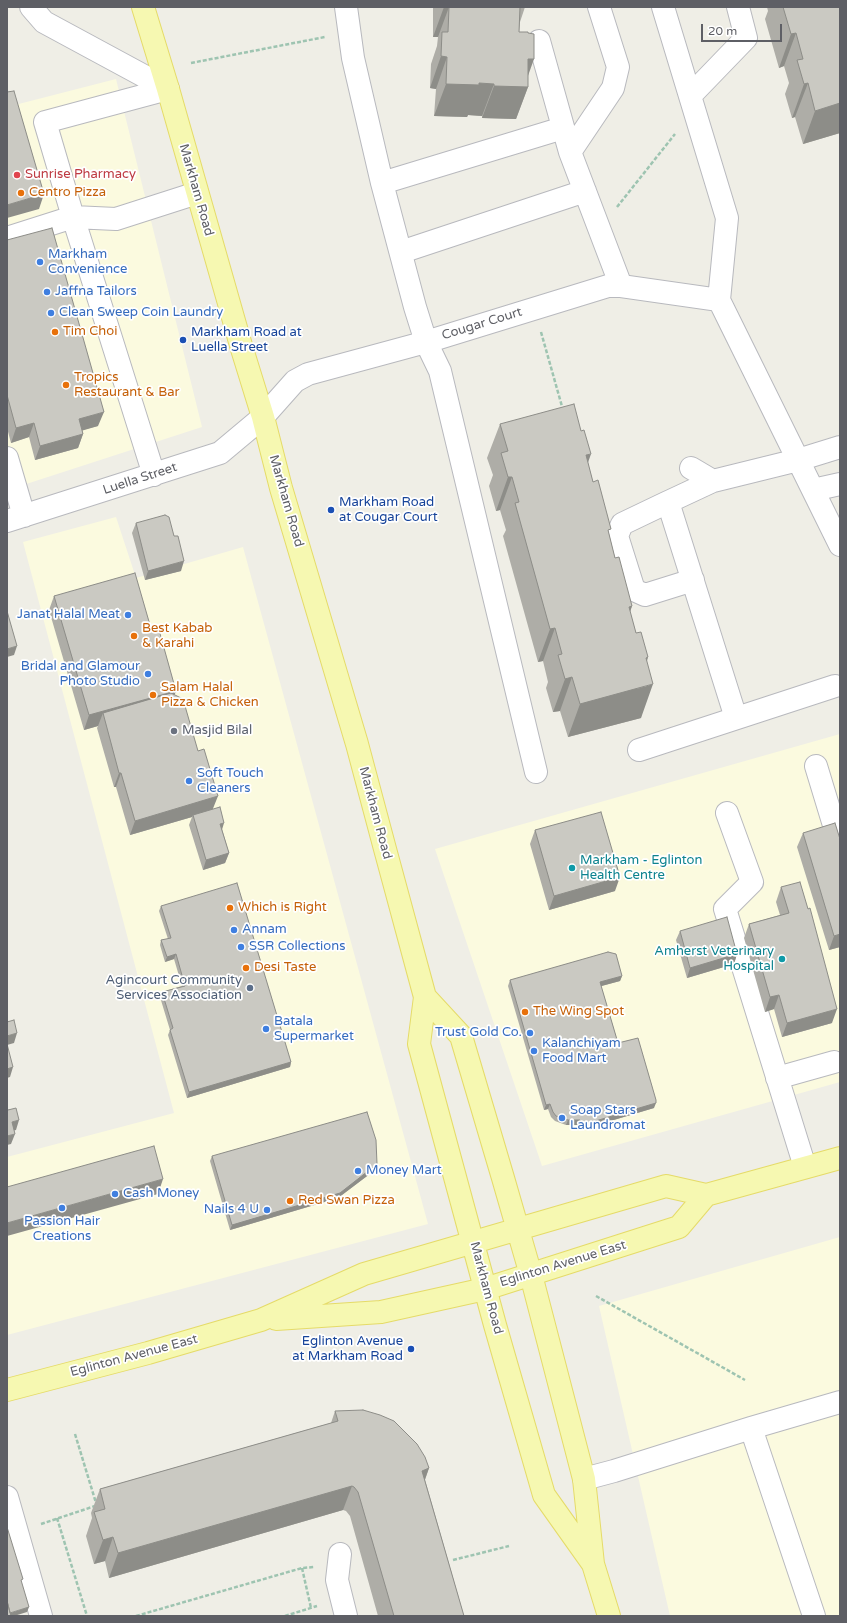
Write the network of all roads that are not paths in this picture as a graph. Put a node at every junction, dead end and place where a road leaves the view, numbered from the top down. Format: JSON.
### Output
{"nodes":[{"id":1,"x":31,"y":7,"type":"edge"},
{"id":2,"x":142,"y":7,"type":"edge"},
{"id":3,"x":346,"y":7,"type":"edge"},
{"id":4,"x":599,"y":7,"type":"edge"},
{"id":5,"x":663,"y":7,"type":"edge"},
{"id":6,"x":738,"y":7,"type":"edge"},
{"id":7,"x":539,"y":41,"type":"dead end"},
{"id":8,"x":168,"y":89,"type":"junction"},
{"id":9,"x":692,"y":103,"type":"junction"},
{"id":10,"x":563,"y":128,"type":"junction"},
{"id":11,"x":570,"y":152,"type":"junction"},
{"id":12,"x":382,"y":183,"type":"junction"},
{"id":13,"x":585,"y":191,"type":"junction"},
{"id":14,"x":197,"y":193,"type":"junction"},
{"id":15,"x":73,"y":217,"type":"junction"},
{"id":16,"x":7,"y":238,"type":"edge"},
{"id":17,"x":401,"y":252,"type":"junction"},
{"id":18,"x":621,"y":286,"type":"junction"},
{"id":19,"x":719,"y":300,"type":"junction"},
{"id":20,"x":426,"y":342,"type":"junction"},
{"id":21,"x":263,"y":417,"type":"junction"},
{"id":22,"x":840,"y":447,"type":"edge"},
{"id":23,"x":7,"y":458,"type":"edge"},
{"id":24,"x":798,"y":460,"type":"junction"},
{"id":25,"x":691,"y":468,"type":"dead end"},
{"id":26,"x":154,"y":475,"type":"junction"},
{"id":27,"x":713,"y":481,"type":"junction"},
{"id":28,"x":840,"y":484,"type":"edge"},
{"id":29,"x":813,"y":490,"type":"junction"},
{"id":30,"x":668,"y":502,"type":"junction"},
{"id":31,"x":16,"y":518,"type":"edge"},
{"id":32,"x":840,"y":545,"type":"edge"},
{"id":33,"x":693,"y":580,"type":"junction"},
{"id":34,"x":835,"y":686,"type":"dead end"},
{"id":35,"x":736,"y":718,"type":"junction"},
{"id":36,"x":639,"y":750,"type":"dead end"},
{"id":37,"x":816,"y":766,"type":"dead end"},
{"id":38,"x":536,"y":772,"type":"dead end"},
{"id":39,"x":727,"y":813,"type":"dead end"},
{"id":40,"x":840,"y":845,"type":"edge"},
{"id":41,"x":425,"y":997,"type":"junction"},
{"id":42,"x":834,"y":1062,"type":"dead end"},
{"id":43,"x":777,"y":1078,"type":"junction"},
{"id":44,"x":840,"y":1158,"type":"edge"},
{"id":45,"x":805,"y":1167,"type":"junction"},
{"id":46,"x":706,"y":1195,"type":"junction"},
{"id":47,"x":518,"y":1230,"type":"junction"},
{"id":48,"x":473,"y":1242,"type":"junction"},
{"id":49,"x":531,"y":1275,"type":"junction"},
{"id":50,"x":485,"y":1289,"type":"junction"},
{"id":51,"x":261,"y":1320,"type":"junction"},
{"id":52,"x":7,"y":1390,"type":"edge"},
{"id":53,"x":840,"y":1402,"type":"edge"},
{"id":54,"x":751,"y":1428,"type":"junction"},
{"id":55,"x":584,"y":1479,"type":"junction"},
{"id":56,"x":7,"y":1497,"type":"edge"},
{"id":57,"x":340,"y":1560,"type":"road end"},
{"id":58,"x":594,"y":1564,"type":"junction"},
{"id":59,"x":344,"y":1607,"type":"edge"},
{"id":60,"x":41,"y":1616,"type":"edge"},
{"id":61,"x":609,"y":1616,"type":"edge"},
{"id":62,"x":814,"y":1616,"type":"edge"}],
"edges":[{"from":1,"to":8,"type":"street"},
{"from":2,"to":8,"type":"main road","name":"Markham Road"},
{"from":3,"to":12,"type":"street"},
{"from":4,"to":11,"type":"street"},
{"from":5,"to":9,"type":"street"},
{"from":6,"to":9,"type":"street"},
{"from":7,"to":10,"type":"street"},
{"from":8,"to":14,"type":"main road","name":"Markham Road"},
{"from":8,"to":15,"type":"street"},
{"from":9,"to":19,"type":"street"},
{"from":10,"to":11,"type":"street"},
{"from":10,"to":12,"type":"street"},
{"from":11,"to":13,"type":"street"},
{"from":12,"to":17,"type":"street"},
{"from":13,"to":17,"type":"street"},
{"from":13,"to":18,"type":"street"},
{"from":14,"to":15,"type":"street"},
{"from":14,"to":21,"type":"main road","name":"Markham Road"},
{"from":15,"to":16,"type":"street"},
{"from":15,"to":26,"type":"street"},
{"from":17,"to":20,"type":"street"},
{"from":18,"to":19,"type":"street","name":"Cougar Court"},
{"from":18,"to":20,"type":"street","name":"Cougar Court"},
{"from":19,"to":24,"type":"street"},
{"from":20,"to":21,"type":"street","name":"Cougar Court"},
{"from":20,"to":38,"type":"street"},
{"from":21,"to":26,"type":"street","name":"Luella Street"},
{"from":21,"to":41,"type":"main road","name":"Markham Road"},
{"from":22,"to":24,"type":"street"},
{"from":23,"to":31,"type":"street"},
{"from":24,"to":27,"type":"street"},
{"from":24,"to":29,"type":"street"},
{"from":25,"to":27,"type":"street"},
{"from":26,"to":31,"type":"street","name":"Luella Street"},
{"from":27,"to":30,"type":"street"},
{"from":28,"to":29,"type":"street"},
{"from":29,"to":32,"type":"street"},
{"from":30,"to":33,"type":"street"},
{"from":30,"to":33,"type":"street"},
{"from":33,"to":35,"type":"street"},
{"from":34,"to":35,"type":"street"},
{"from":35,"to":36,"type":"street"},
{"from":37,"to":40,"type":"street"},
{"from":39,"to":43,"type":"street"},
{"from":41,"to":47,"type":"main road","name":"Markham Road"},
{"from":41,"to":48,"type":"main road","name":"Markham Road"},
{"from":42,"to":43,"type":"street"},
{"from":43,"to":45,"type":"street"},
{"from":44,"to":45,"type":"main road","name":"Eglinton Avenue East"},
{"from":45,"to":46,"type":"main road","name":"Eglinton Avenue East"},
{"from":46,"to":47,"type":"main road","name":"Eglinton Avenue East"},
{"from":46,"to":49,"type":"main road","name":"Eglinton Avenue East"},
{"from":47,"to":48,"type":"main road","name":"Eglinton Avenue East"},
{"from":47,"to":49,"type":"main road","name":"Markham Road"},
{"from":48,"to":50,"type":"main road","name":"Markham Road"},
{"from":48,"to":51,"type":"main road","name":"Eglinton Avenue East"},
{"from":49,"to":50,"type":"main road","name":"Eglinton Avenue East"},
{"from":49,"to":55,"type":"main road","name":"Markham Road"},
{"from":50,"to":51,"type":"main road","name":"Eglinton Avenue East"},
{"from":50,"to":58,"type":"main road","name":"Markham Road"},
{"from":51,"to":52,"type":"main road","name":"Eglinton Avenue East"},
{"from":53,"to":54,"type":"street"},
{"from":54,"to":55,"type":"street"},
{"from":54,"to":62,"type":"street"},
{"from":55,"to":58,"type":"main road","name":"Markham Road"},
{"from":56,"to":60,"type":"street"},
{"from":57,"to":59,"type":"street"},
{"from":58,"to":61,"type":"main road","name":"Markham Road"}]}
